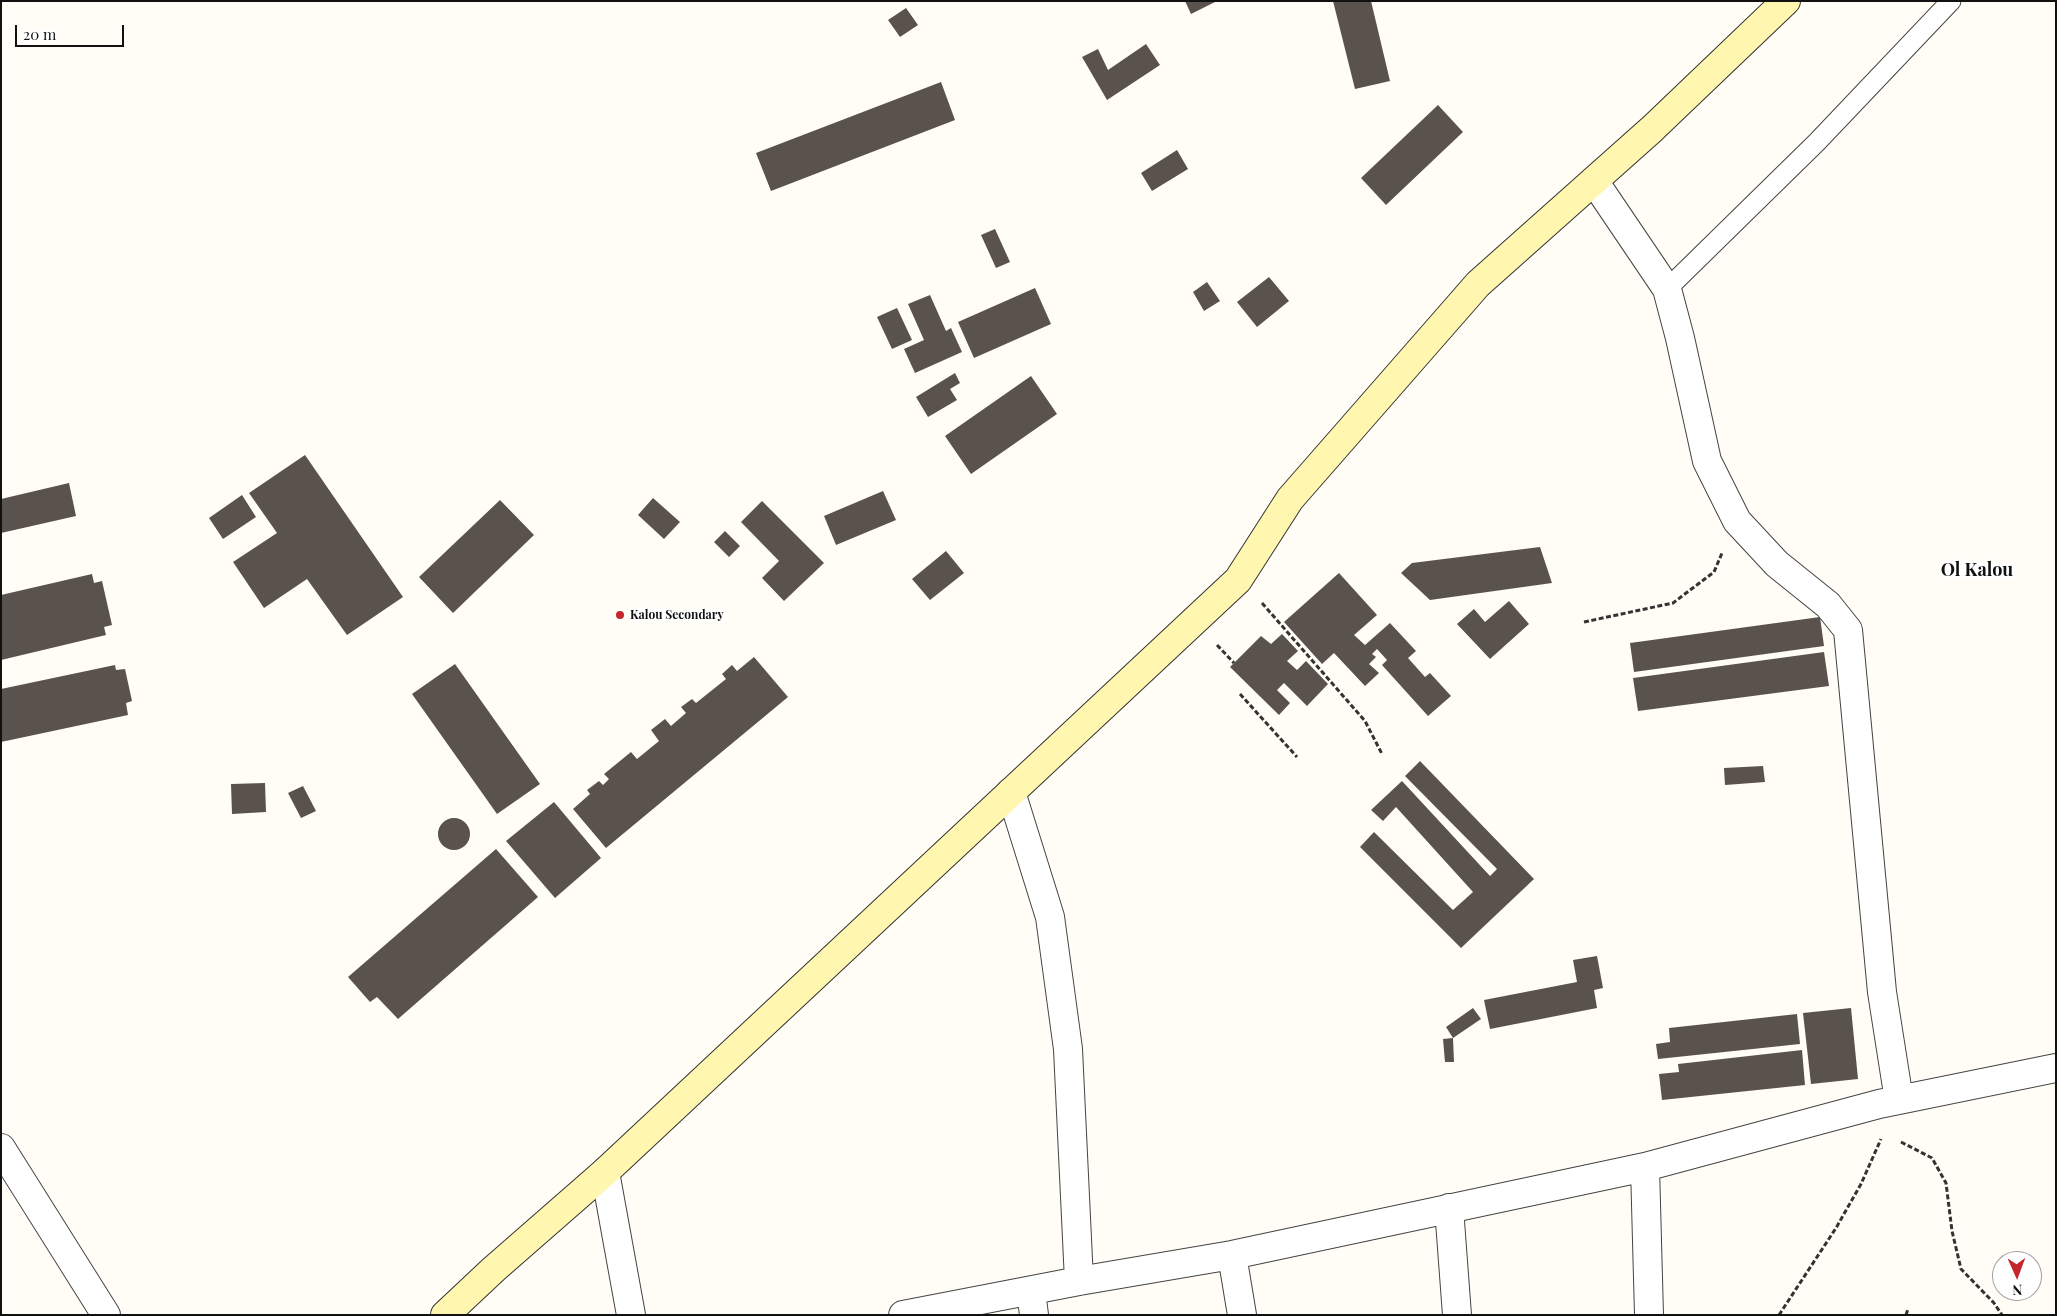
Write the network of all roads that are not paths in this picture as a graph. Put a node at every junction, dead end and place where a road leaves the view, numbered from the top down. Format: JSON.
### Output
{"nodes":[{"id":1,"x":1786,"y":1,"type":"edge"},
{"id":2,"x":1951,"y":1,"type":"edge"},
{"id":3,"x":1594,"y":181,"type":"junction"},
{"id":4,"x":1667,"y":289,"type":"junction"},
{"id":5,"x":1012,"y":792,"type":"junction"},
{"id":6,"x":2056,"y":1068,"type":"edge"},
{"id":7,"x":1899,"y":1100,"type":"junction"},
{"id":8,"x":1,"y":1148,"type":"edge"},
{"id":9,"x":1644,"y":1167,"type":"junction"},
{"id":10,"x":605,"y":1172,"type":"junction"},
{"id":11,"x":1449,"y":1208,"type":"junction"},
{"id":12,"x":1232,"y":1255,"type":"junction"},
{"id":13,"x":1079,"y":1281,"type":"junction"},
{"id":14,"x":1032,"y":1303,"type":"edge"},
{"id":15,"x":106,"y":1315,"type":"edge"},
{"id":16,"x":445,"y":1315,"type":"edge"},
{"id":17,"x":631,"y":1315,"type":"edge"},
{"id":18,"x":904,"y":1315,"type":"edge"},
{"id":19,"x":1242,"y":1315,"type":"edge"},
{"id":20,"x":1457,"y":1315,"type":"edge"},
{"id":21,"x":1649,"y":1315,"type":"edge"}],
"edges":[{"from":1,"to":3,"type":"main road"},
{"from":2,"to":4,"type":"lane"},
{"from":3,"to":4,"type":"street"},
{"from":3,"to":5,"type":"main road"},
{"from":4,"to":7,"type":"street"},
{"from":5,"to":10,"type":"main road"},
{"from":5,"to":13,"type":"street"},
{"from":6,"to":7,"type":"street"},
{"from":7,"to":9,"type":"street"},
{"from":8,"to":15,"type":"street"},
{"from":9,"to":11,"type":"street"},
{"from":9,"to":21,"type":"street"},
{"from":10,"to":16,"type":"main road"},
{"from":10,"to":17,"type":"street"},
{"from":11,"to":12,"type":"street"},
{"from":11,"to":20,"type":"street"},
{"from":12,"to":13,"type":"street"},
{"from":12,"to":19,"type":"street"},
{"from":13,"to":14,"type":"street"},
{"from":14,"to":18,"type":"street"}]}
